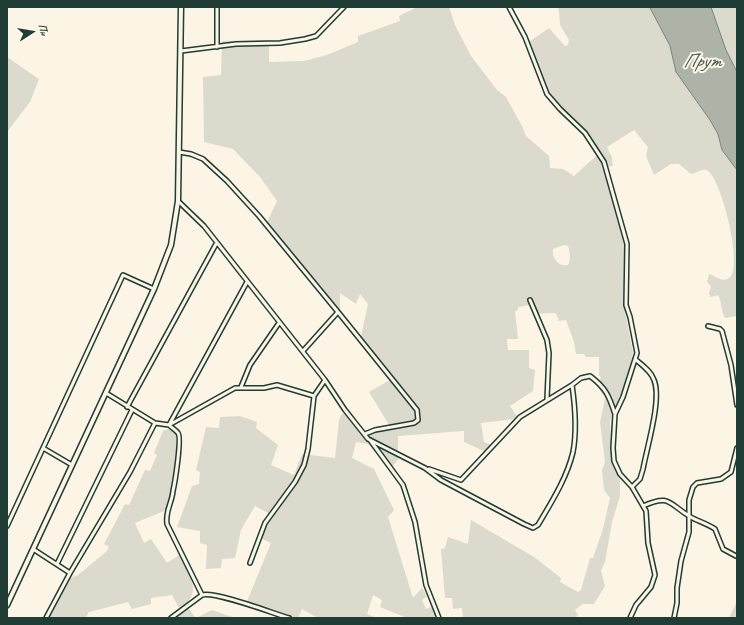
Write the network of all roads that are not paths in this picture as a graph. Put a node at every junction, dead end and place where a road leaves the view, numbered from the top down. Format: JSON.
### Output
{"nodes":[{"id":1,"x":181,"y":7,"type":"edge"},
{"id":2,"x":217,"y":7,"type":"edge"},
{"id":3,"x":344,"y":7,"type":"edge"},
{"id":4,"x":509,"y":7,"type":"edge"},
{"id":5,"x":217,"y":47,"type":"junction"},
{"id":6,"x":181,"y":51,"type":"junction"},
{"id":7,"x":179,"y":152,"type":"junction"},
{"id":8,"x":178,"y":201,"type":"junction"},
{"id":9,"x":216,"y":244,"type":"junction"},
{"id":10,"x":247,"y":282,"type":"junction"},
{"id":11,"x":154,"y":289,"type":"junction"},
{"id":12,"x":530,"y":300,"type":"dead end"},
{"id":13,"x":338,"y":312,"type":"junction"},
{"id":14,"x":279,"y":323,"type":"junction"},
{"id":15,"x":708,"y":326,"type":"dead end"},
{"id":16,"x":303,"y":351,"type":"junction"},
{"id":17,"x":635,"y":360,"type":"junction"},
{"id":18,"x":325,"y":380,"type":"junction"},
{"id":19,"x":572,"y":384,"type":"junction"},
{"id":20,"x":241,"y":387,"type":"junction"},
{"id":21,"x":106,"y":393,"type":"junction"},
{"id":22,"x":314,"y":396,"type":"junction"},
{"id":23,"x":547,"y":399,"type":"junction"},
{"id":24,"x":737,"y":405,"type":"edge"},
{"id":25,"x":127,"y":407,"type":"junction"},
{"id":26,"x":132,"y":410,"type":"junction"},
{"id":27,"x":614,"y":414,"type":"junction"},
{"id":28,"x":155,"y":423,"type":"junction"},
{"id":29,"x":169,"y":425,"type":"junction"},
{"id":30,"x":365,"y":434,"type":"junction"},
{"id":31,"x":368,"y":439,"type":"junction"},
{"id":32,"x":43,"y":448,"type":"junction"},
{"id":33,"x":737,"y":448,"type":"edge"},
{"id":34,"x":72,"y":465,"type":"junction"},
{"id":35,"x":425,"y":468,"type":"junction"},
{"id":36,"x":632,"y":487,"type":"junction"},
{"id":37,"x":642,"y":506,"type":"junction"},
{"id":38,"x":689,"y":516,"type":"junction"},
{"id":39,"x":7,"y":526,"type":"edge"},
{"id":40,"x":33,"y":549,"type":"junction"},
{"id":41,"x":736,"y":556,"type":"edge"},
{"id":42,"x":57,"y":564,"type":"junction"},
{"id":43,"x":250,"y":564,"type":"dead end"},
{"id":44,"x":70,"y":573,"type":"junction"},
{"id":45,"x":202,"y":595,"type":"junction"},
{"id":46,"x":7,"y":605,"type":"edge"},
{"id":47,"x":46,"y":618,"type":"edge"},
{"id":48,"x":171,"y":618,"type":"edge"},
{"id":49,"x":289,"y":618,"type":"edge"},
{"id":50,"x":439,"y":618,"type":"edge"},
{"id":51,"x":630,"y":618,"type":"edge"},
{"id":52,"x":674,"y":618,"type":"edge"}],
"edges":[{"from":1,"to":6,"type":"main road"},
{"from":2,"to":5,"type":"street"},
{"from":3,"to":5,"type":"street"},
{"from":4,"to":17,"type":"street"},
{"from":5,"to":6,"type":"street"},
{"from":6,"to":7,"type":"main road"},
{"from":7,"to":8,"type":"main road"},
{"from":7,"to":13,"type":"street"},
{"from":8,"to":9,"type":"street"},
{"from":8,"to":11,"type":"main road"},
{"from":9,"to":10,"type":"street"},
{"from":9,"to":25,"type":"street"},
{"from":10,"to":14,"type":"street"},
{"from":10,"to":29,"type":"street"},
{"from":11,"to":21,"type":"main road"},
{"from":11,"to":32,"type":"street"},
{"from":12,"to":23,"type":"street"},
{"from":13,"to":16,"type":"street"},
{"from":13,"to":30,"type":"street"},
{"from":14,"to":16,"type":"street"},
{"from":14,"to":20,"type":"street"},
{"from":15,"to":24,"type":"street"},
{"from":16,"to":18,"type":"street"},
{"from":17,"to":27,"type":"street"},
{"from":17,"to":36,"type":"street"},
{"from":18,"to":22,"type":"street"},
{"from":18,"to":30,"type":"street"},
{"from":19,"to":23,"type":"street"},
{"from":19,"to":27,"type":"street"},
{"from":19,"to":35,"type":"street"},
{"from":20,"to":22,"type":"street"},
{"from":20,"to":29,"type":"street"},
{"from":21,"to":25,"type":"street"},
{"from":21,"to":34,"type":"main road"},
{"from":22,"to":43,"type":"street"},
{"from":23,"to":35,"type":"street"},
{"from":25,"to":26,"type":"street"},
{"from":26,"to":28,"type":"street"},
{"from":26,"to":42,"type":"street"},
{"from":27,"to":36,"type":"street"},
{"from":28,"to":29,"type":"street"},
{"from":28,"to":44,"type":"street"},
{"from":29,"to":45,"type":"street"},
{"from":30,"to":31,"type":"street"},
{"from":31,"to":35,"type":"street"},
{"from":31,"to":50,"type":"street"},
{"from":32,"to":34,"type":"street"},
{"from":32,"to":39,"type":"street"},
{"from":33,"to":38,"type":"street"},
{"from":34,"to":40,"type":"main road"},
{"from":36,"to":37,"type":"street"},
{"from":37,"to":38,"type":"street"},
{"from":37,"to":51,"type":"street"},
{"from":38,"to":41,"type":"street"},
{"from":38,"to":52,"type":"street"},
{"from":40,"to":42,"type":"street"},
{"from":40,"to":46,"type":"main road"},
{"from":42,"to":44,"type":"street"},
{"from":44,"to":47,"type":"street"},
{"from":45,"to":48,"type":"street"},
{"from":45,"to":49,"type":"street"}]}
